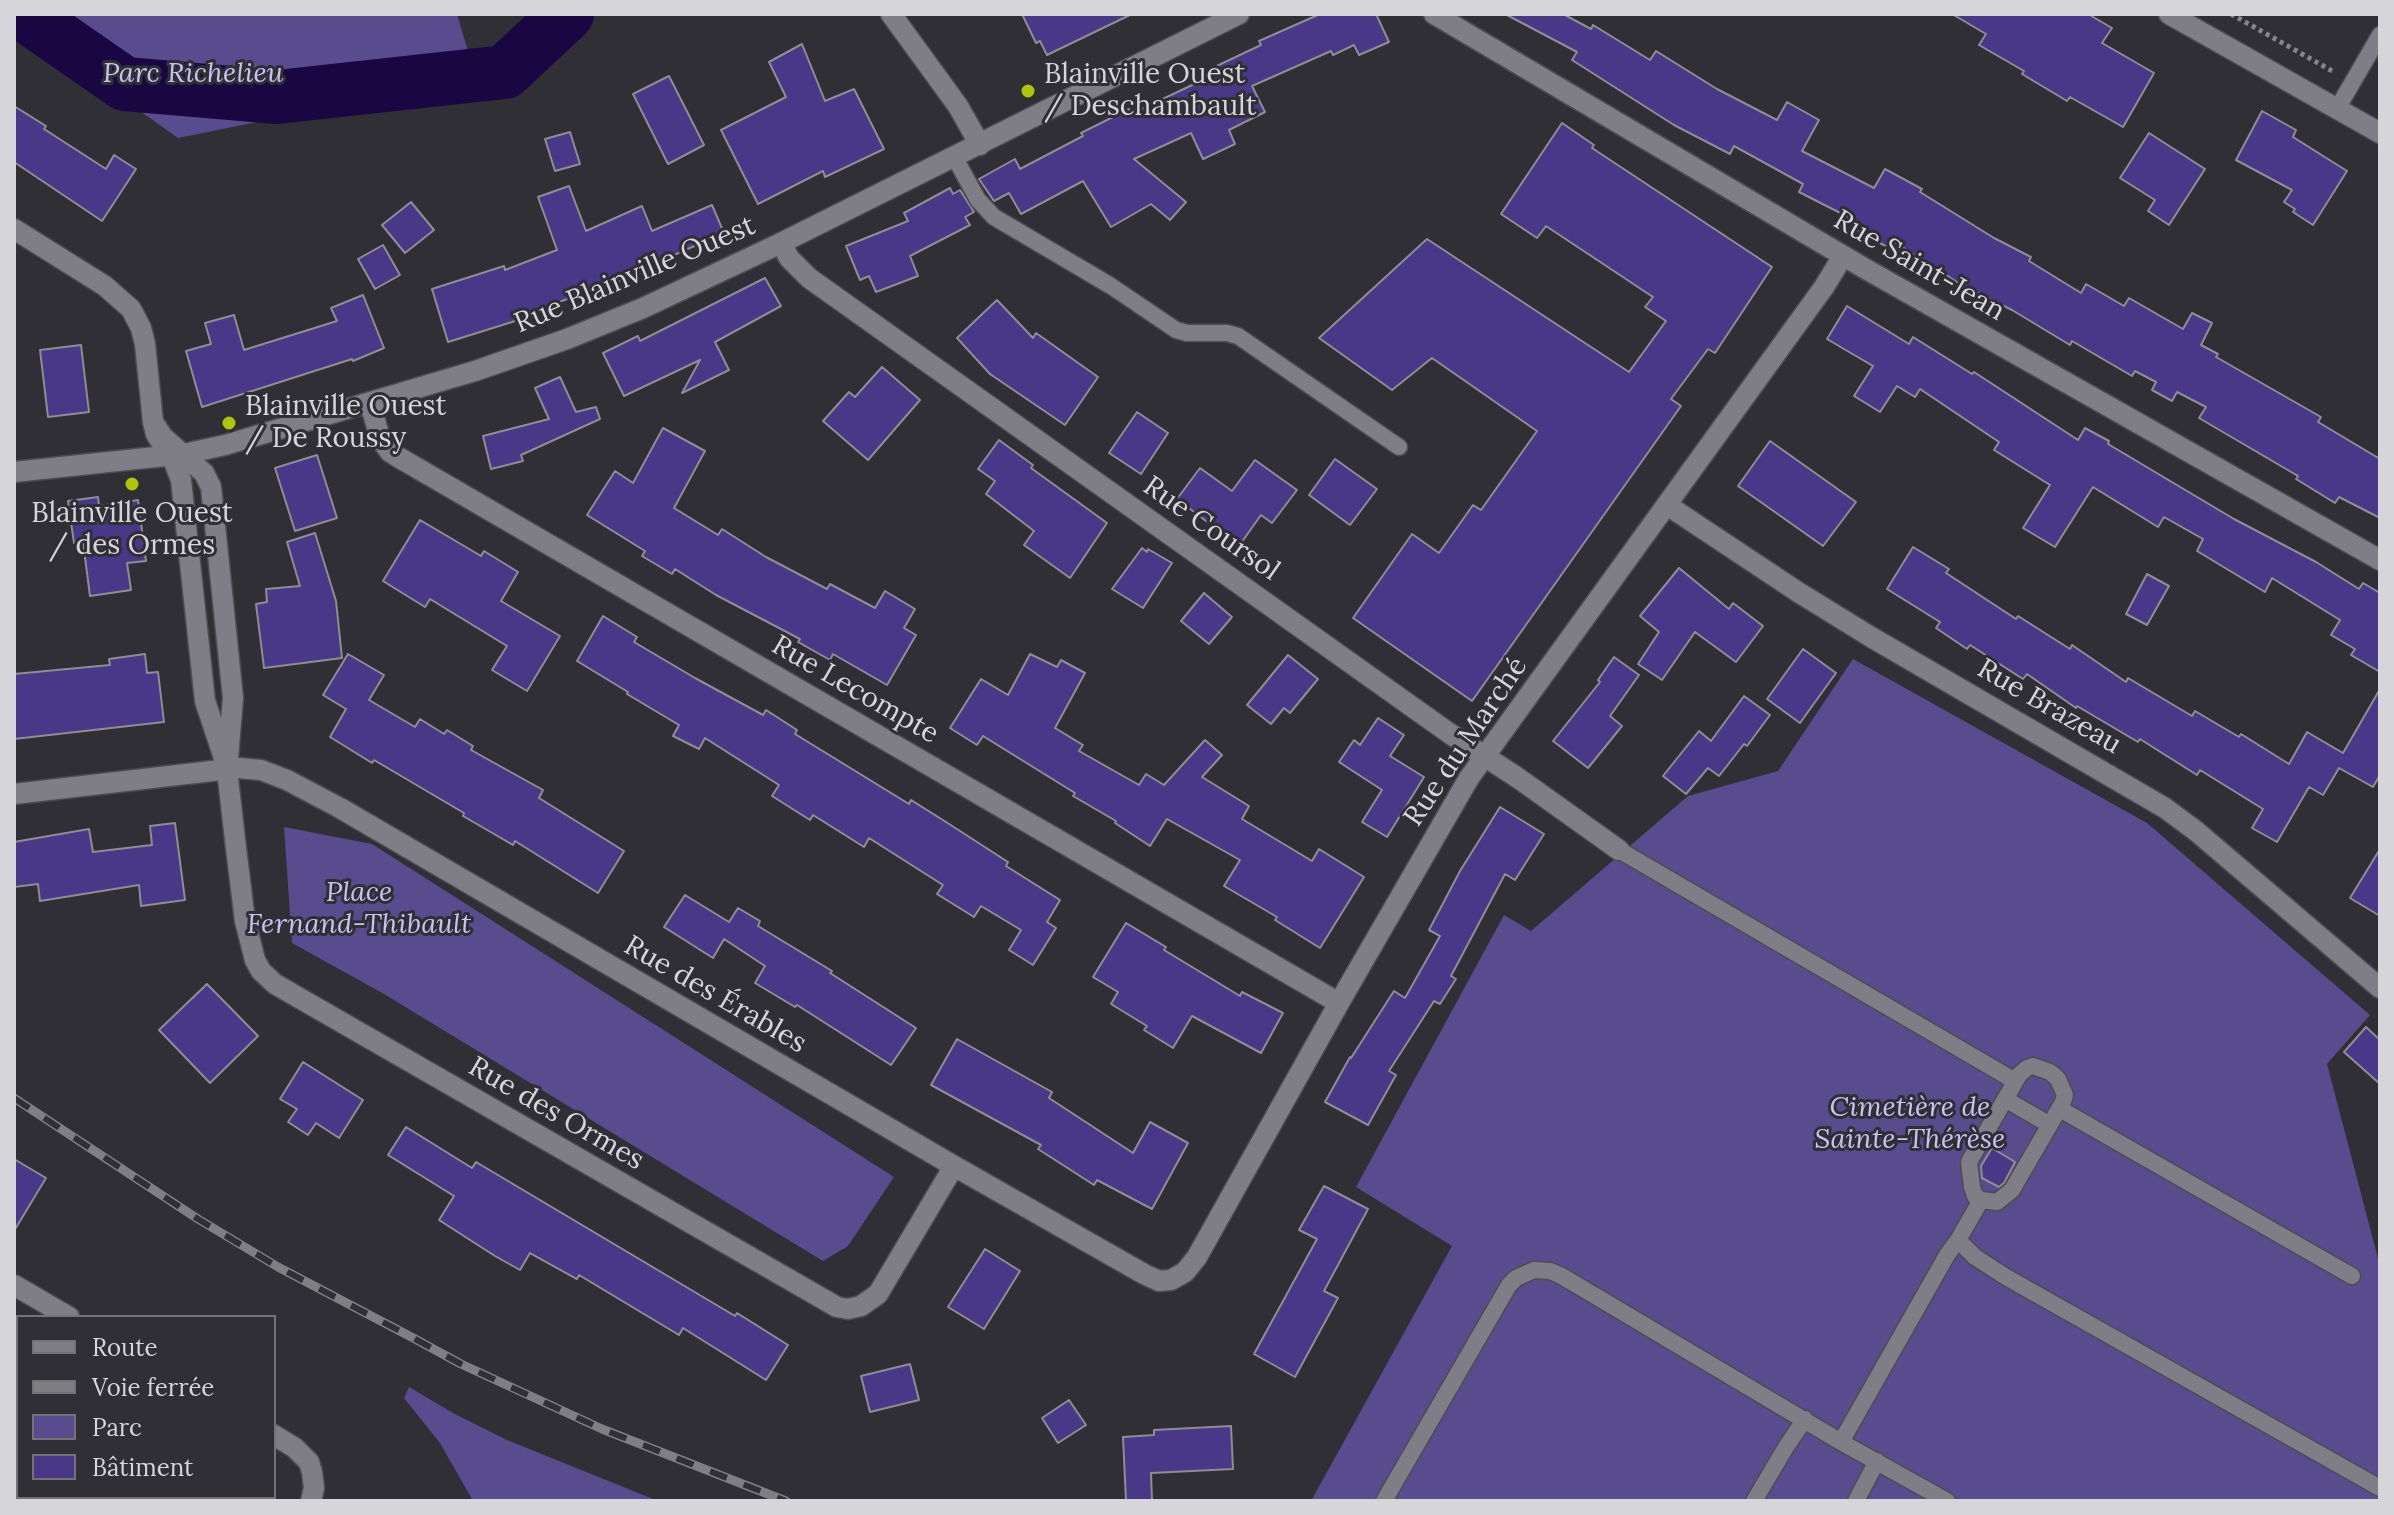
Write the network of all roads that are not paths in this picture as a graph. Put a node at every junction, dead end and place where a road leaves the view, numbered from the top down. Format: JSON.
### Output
{"nodes":[{"id":1,"x":891,"y":14,"type":"edge"},
{"id":2,"x":1239,"y":14,"type":"edge"},
{"id":3,"x":1434,"y":14,"type":"edge"},
{"id":4,"x":2169,"y":14,"type":"edge"},
{"id":5,"x":2380,"y":35,"type":"edge"},
{"id":6,"x":2337,"y":109,"type":"junction"},
{"id":7,"x":2380,"y":133,"type":"edge"},
{"id":8,"x":980,"y":145,"type":"junction"},
{"id":9,"x":955,"y":158,"type":"junction"},
{"id":10,"x":14,"y":229,"type":"edge"},
{"id":11,"x":781,"y":243,"type":"junction"},
{"id":12,"x":1843,"y":256,"type":"junction"},
{"id":13,"x":370,"y":403,"type":"junction"},
{"id":14,"x":1399,"y":447,"type":"dead end"},
{"id":15,"x":176,"y":455,"type":"junction"},
{"id":16,"x":14,"y":472,"type":"edge"},
{"id":17,"x":1667,"y":505,"type":"junction"},
{"id":18,"x":2380,"y":560,"type":"edge"},
{"id":19,"x":1484,"y":757,"type":"junction"},
{"id":20,"x":227,"y":770,"type":"junction"},
{"id":21,"x":14,"y":794,"type":"edge"},
{"id":22,"x":1619,"y":850,"type":"joint"},
{"id":23,"x":2380,"y":988,"type":"edge"},
{"id":24,"x":1339,"y":1003,"type":"junction"},
{"id":25,"x":2015,"y":1081,"type":"junction"},
{"id":26,"x":2005,"y":1099,"type":"junction"},
{"id":27,"x":2060,"y":1109,"type":"junction"},
{"id":28,"x":2050,"y":1125,"type":"junction"},
{"id":29,"x":954,"y":1166,"type":"junction"},
{"id":30,"x":1981,"y":1200,"type":"junction"},
{"id":31,"x":1958,"y":1240,"type":"junction"},
{"id":32,"x":2352,"y":1276,"type":"dead end"},
{"id":33,"x":1171,"y":1280,"type":"joint"},
{"id":34,"x":14,"y":1285,"type":"edge"},
{"id":35,"x":66,"y":1315,"type":"edge"},
{"id":36,"x":1805,"y":1419,"type":"junction"},
{"id":37,"x":276,"y":1436,"type":"edge"},
{"id":38,"x":1841,"y":1442,"type":"junction"},
{"id":39,"x":1877,"y":1461,"type":"junction"},
{"id":40,"x":2380,"y":1488,"type":"edge"},
{"id":41,"x":311,"y":1501,"type":"edge"},
{"id":42,"x":1384,"y":1501,"type":"edge"},
{"id":43,"x":1754,"y":1501,"type":"edge"},
{"id":44,"x":1856,"y":1501,"type":"edge"},
{"id":45,"x":1947,"y":1501,"type":"edge"}],
"edges":[{"from":1,"to":8,"type":"street"},
{"from":2,"to":8,"type":"street","name":"Rue Blainville Ouest"},
{"from":3,"to":12,"type":"street","name":"Rue Saint-Jean"},
{"from":4,"to":6,"type":"street"},
{"from":5,"to":6,"type":"lane"},
{"from":6,"to":7,"type":"street"},
{"from":8,"to":9,"type":"street","name":"Rue Blainville Ouest"},
{"from":9,"to":11,"type":"street","name":"Rue Blainville Ouest"},
{"from":9,"to":14,"type":"lane"},
{"from":10,"to":15,"type":"street"},
{"from":11,"to":13,"type":"street","name":"Rue Blainville Ouest"},
{"from":11,"to":19,"type":"street","name":"Rue Coursol"},
{"from":12,"to":17,"type":"street","name":"Rue du Marché"},
{"from":12,"to":18,"type":"street","name":"Rue Saint-Jean"},
{"from":13,"to":15,"type":"street","name":"Rue Blainville Ouest"},
{"from":13,"to":24,"type":"street","name":"Rue Lecompte"},
{"from":15,"to":16,"type":"street","name":"Rue Blainville Ouest"},
{"from":15,"to":20,"type":"street","name":"Rue des Ormes"},
{"from":15,"to":20,"type":"street","name":"Rue des Ormes"},
{"from":17,"to":19,"type":"street","name":"Rue du Marché"},
{"from":17,"to":23,"type":"street","name":"Rue Brazeau"},
{"from":19,"to":22,"type":"street","name":"Rue Coursol"},
{"from":19,"to":24,"type":"street","name":"Rue du Marché"},
{"from":20,"to":21,"type":"street","name":"Rue des Érables"},
{"from":20,"to":29,"type":"street","name":"Rue des Érables"},
{"from":20,"to":29,"type":"street","name":"Rue des Ormes"},
{"from":22,"to":25,"type":"lane"},
{"from":24,"to":33,"type":"street","name":"Rue du Marché"},
{"from":25,"to":26,"type":"lane"},
{"from":25,"to":27,"type":"lane"},
{"from":26,"to":28,"type":"lane"},
{"from":26,"to":30,"type":"lane"},
{"from":27,"to":28,"type":"lane"},
{"from":27,"to":32,"type":"lane"},
{"from":28,"to":30,"type":"lane"},
{"from":29,"to":33,"type":"street","name":"Rue des Érables"},
{"from":30,"to":31,"type":"lane"},
{"from":31,"to":38,"type":"lane"},
{"from":31,"to":40,"type":"lane"},
{"from":34,"to":35,"type":"street"},
{"from":36,"to":38,"type":"lane"},
{"from":36,"to":42,"type":"lane"},
{"from":36,"to":43,"type":"lane"},
{"from":37,"to":41,"type":"street"},
{"from":38,"to":39,"type":"lane"},
{"from":39,"to":44,"type":"lane"},
{"from":39,"to":45,"type":"lane"}]}
